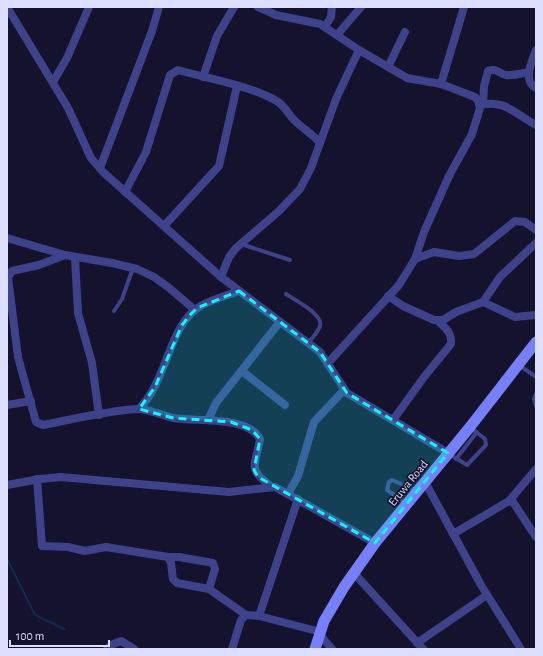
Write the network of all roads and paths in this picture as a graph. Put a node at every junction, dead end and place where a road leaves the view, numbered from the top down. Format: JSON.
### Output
{"nodes":[{"id":1,"x":89,"y":7,"type":"edge"},
{"id":2,"x":159,"y":7,"type":"edge"},
{"id":3,"x":234,"y":7,"type":"edge"},
{"id":4,"x":260,"y":7,"type":"edge"},
{"id":5,"x":332,"y":7,"type":"edge"},
{"id":6,"x":361,"y":7,"type":"edge"},
{"id":7,"x":464,"y":7,"type":"edge"},
{"id":8,"x":11,"y":13,"type":"edge"},
{"id":9,"x":325,"y":27,"type":"junction"},
{"id":10,"x":405,"y":32,"type":"dead end"},
{"id":11,"x":337,"y":35,"type":"junction"},
{"id":12,"x":359,"y":50,"type":"junction"},
{"id":13,"x":536,"y":50,"type":"edge"},
{"id":14,"x":388,"y":67,"type":"junction"},
{"id":15,"x":529,"y":72,"type":"junction"},
{"id":16,"x":203,"y":77,"type":"junction"},
{"id":17,"x":52,"y":82,"type":"junction"},
{"id":18,"x":441,"y":84,"type":"junction"},
{"id":19,"x":237,"y":86,"type":"junction"},
{"id":20,"x":536,"y":88,"type":"edge"},
{"id":21,"x":481,"y":104,"type":"junction"},
{"id":22,"x":536,"y":124,"type":"edge"},
{"id":23,"x":319,"y":142,"type":"junction"},
{"id":24,"x":100,"y":168,"type":"junction"},
{"id":25,"x":125,"y":192,"type":"junction"},
{"id":26,"x":164,"y":226,"type":"junction"},
{"id":27,"x":536,"y":230,"type":"edge"},
{"id":28,"x":7,"y":238,"type":"edge"},
{"id":29,"x":536,"y":243,"type":"edge"},
{"id":30,"x":240,"y":244,"type":"junction"},
{"id":31,"x":65,"y":255,"type":"junction"},
{"id":32,"x":75,"y":258,"type":"junction"},
{"id":33,"x":415,"y":259,"type":"junction"},
{"id":34,"x":290,"y":260,"type":"dead end"},
{"id":35,"x":133,"y":268,"type":"junction"},
{"id":36,"x":221,"y":277,"type":"junction"},
{"id":37,"x":239,"y":291,"type":"junction"},
{"id":38,"x":286,"y":294,"type":"dead end"},
{"id":39,"x":388,"y":296,"type":"junction"},
{"id":40,"x":483,"y":302,"type":"junction"},
{"id":41,"x":195,"y":310,"type":"junction"},
{"id":42,"x":114,"y":311,"type":"dead end"},
{"id":43,"x":536,"y":315,"type":"edge"},
{"id":44,"x":438,"y":321,"type":"junction"},
{"id":45,"x":279,"y":323,"type":"junction"},
{"id":46,"x":309,"y":342,"type":"junction"},
{"id":47,"x":536,"y":342,"type":"edge"},
{"id":48,"x":328,"y":363,"type":"junction"},
{"id":49,"x":518,"y":365,"type":"junction"},
{"id":50,"x":242,"y":371,"type":"junction"},
{"id":51,"x":536,"y":377,"type":"edge"},
{"id":52,"x":344,"y":390,"type":"junction"},
{"id":53,"x":536,"y":394,"type":"edge"},
{"id":54,"x":30,"y":401,"type":"junction"},
{"id":55,"x":7,"y":405,"type":"edge"},
{"id":56,"x":285,"y":405,"type":"dead end"},
{"id":57,"x":536,"y":406,"type":"edge"},
{"id":58,"x":139,"y":409,"type":"junction"},
{"id":59,"x":99,"y":415,"type":"junction"},
{"id":60,"x":208,"y":420,"type":"junction"},
{"id":61,"x":393,"y":420,"type":"junction"},
{"id":62,"x":474,"y":430,"type":"junction"},
{"id":63,"x":452,"y":456,"type":"junction"},
{"id":64,"x":536,"y":469,"type":"edge"},
{"id":65,"x":37,"y":479,"type":"junction"},
{"id":66,"x":7,"y":484,"type":"edge"},
{"id":67,"x":272,"y":487,"type":"junction"},
{"id":68,"x":417,"y":487,"type":"junction"},
{"id":69,"x":288,"y":494,"type":"junction"},
{"id":70,"x":298,"y":499,"type":"junction"},
{"id":71,"x":509,"y":501,"type":"junction"},
{"id":72,"x":404,"y":502,"type":"junction"},
{"id":73,"x":453,"y":534,"type":"junction"},
{"id":74,"x":536,"y":537,"type":"edge"},
{"id":75,"x":376,"y":543,"type":"junction"},
{"id":76,"x":168,"y":557,"type":"junction"},
{"id":77,"x":354,"y":573,"type":"junction"},
{"id":78,"x":209,"y":589,"type":"junction"},
{"id":79,"x":488,"y":596,"type":"junction"},
{"id":80,"x":246,"y":615,"type":"junction"},
{"id":81,"x":259,"y":616,"type":"junction"},
{"id":82,"x":320,"y":634,"type":"junction"},
{"id":83,"x":420,"y":646,"type":"edge"},
{"id":84,"x":107,"y":649,"type":"edge"},
{"id":85,"x":134,"y":649,"type":"edge"},
{"id":86,"x":232,"y":649,"type":"edge"},
{"id":87,"x":315,"y":649,"type":"edge"},
{"id":88,"x":332,"y":649,"type":"edge"},
{"id":89,"x":521,"y":649,"type":"edge"}],
"edges":[{"from":1,"to":17,"type":"street"},
{"from":2,"to":24,"type":"street"},
{"from":3,"to":16,"type":"street"},
{"from":4,"to":9,"type":"street"},
{"from":5,"to":9,"type":"street"},
{"from":6,"to":11,"type":"street"},
{"from":7,"to":18,"type":"street"},
{"from":8,"to":17,"type":"street"},
{"from":9,"to":11,"type":"street"},
{"from":10,"to":14,"type":"street"},
{"from":11,"to":12,"type":"street"},
{"from":12,"to":14,"type":"street"},
{"from":12,"to":23,"type":"street"},
{"from":13,"to":15,"type":"street"},
{"from":14,"to":18,"type":"street"},
{"from":15,"to":20,"type":"street"},
{"from":15,"to":21,"type":"street"},
{"from":16,"to":19,"type":"street"},
{"from":16,"to":25,"type":"street"},
{"from":17,"to":24,"type":"street"},
{"from":18,"to":21,"type":"street"},
{"from":19,"to":23,"type":"street"},
{"from":19,"to":26,"type":"street"},
{"from":21,"to":22,"type":"street"},
{"from":21,"to":33,"type":"street"},
{"from":23,"to":30,"type":"street"},
{"from":24,"to":25,"type":"street"},
{"from":25,"to":26,"type":"street"},
{"from":26,"to":36,"type":"street"},
{"from":27,"to":33,"type":"street"},
{"from":28,"to":31,"type":"street"},
{"from":29,"to":40,"type":"street"},
{"from":30,"to":34,"type":"lane"},
{"from":30,"to":36,"type":"street"},
{"from":31,"to":32,"type":"street"},
{"from":31,"to":54,"type":"street"},
{"from":32,"to":35,"type":"street"},
{"from":32,"to":59,"type":"street"},
{"from":33,"to":39,"type":"street"},
{"from":35,"to":41,"type":"street"},
{"from":35,"to":42,"type":"lane"},
{"from":36,"to":37,"type":"street"},
{"from":37,"to":41,"type":"street"},
{"from":37,"to":45,"type":"street"},
{"from":38,"to":46,"type":"lane"},
{"from":39,"to":44,"type":"street"},
{"from":39,"to":48,"type":"street"},
{"from":40,"to":43,"type":"street"},
{"from":40,"to":44,"type":"street"},
{"from":41,"to":58,"type":"street"},
{"from":44,"to":61,"type":"street"},
{"from":45,"to":46,"type":"street"},
{"from":45,"to":50,"type":"street"},
{"from":46,"to":48,"type":"street"},
{"from":47,"to":49,"type":"main road","name":"Eruwa Road"},
{"from":48,"to":52,"type":"street"},
{"from":49,"to":51,"type":"lane"},
{"from":49,"to":62,"type":"main road","name":"Eruwa Road"},
{"from":50,"to":56,"type":"street"},
{"from":50,"to":60,"type":"street"},
{"from":52,"to":61,"type":"street"},
{"from":52,"to":69,"type":"street"},
{"from":53,"to":57,"type":"lane"},
{"from":54,"to":55,"type":"street"},
{"from":54,"to":59,"type":"street"},
{"from":58,"to":59,"type":"street"},
{"from":58,"to":60,"type":"street"},
{"from":60,"to":67,"type":"street"},
{"from":61,"to":63,"type":"street"},
{"from":62,"to":63,"type":"main road","name":"Eruwa Road"},
{"from":62,"to":63,"type":"lane"},
{"from":63,"to":68,"type":"main road","name":"Eruwa Road"},
{"from":64,"to":71,"type":"street"},
{"from":65,"to":66,"type":"street"},
{"from":65,"to":67,"type":"street"},
{"from":65,"to":76,"type":"street"},
{"from":67,"to":69,"type":"street"},
{"from":68,"to":72,"type":"main road","name":"Eruwa Road"},
{"from":68,"to":72,"type":"lane"},
{"from":68,"to":73,"type":"street"},
{"from":69,"to":70,"type":"street"},
{"from":70,"to":75,"type":"street"},
{"from":70,"to":81,"type":"street"},
{"from":71,"to":73,"type":"street"},
{"from":71,"to":74,"type":"street"},
{"from":72,"to":75,"type":"main road","name":"Eruwa Road"},
{"from":73,"to":79,"type":"street"},
{"from":75,"to":77,"type":"main road","name":"Eruwa Road"},
{"from":76,"to":78,"type":"street"},
{"from":76,"to":78,"type":"street"},
{"from":77,"to":82,"type":"main road","name":"Eruwa Road"},
{"from":77,"to":83,"type":"street"},
{"from":78,"to":80,"type":"street"},
{"from":79,"to":83,"type":"street"},
{"from":79,"to":89,"type":"street"},
{"from":80,"to":81,"type":"street"},
{"from":80,"to":86,"type":"street"},
{"from":81,"to":82,"type":"street"},
{"from":82,"to":87,"type":"main road","name":"Eruwa Road"},
{"from":82,"to":88,"type":"street"},
{"from":84,"to":85,"type":"street"}]}
